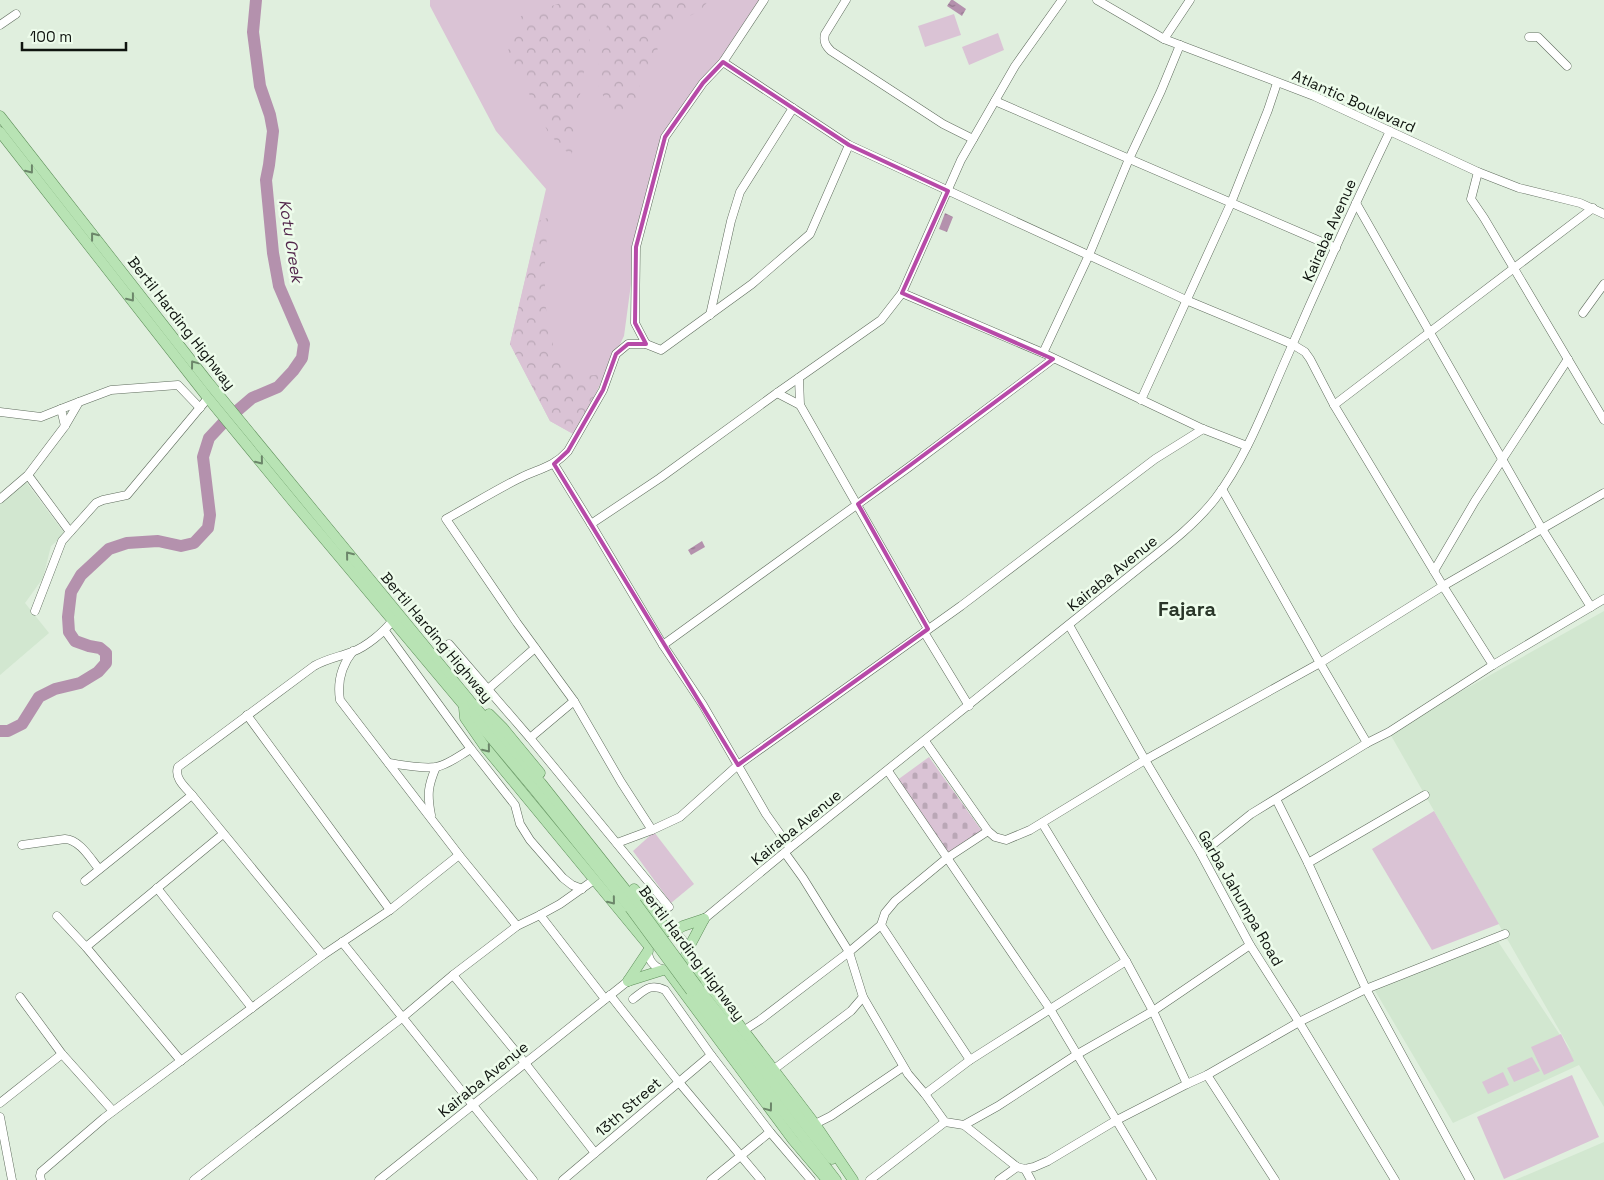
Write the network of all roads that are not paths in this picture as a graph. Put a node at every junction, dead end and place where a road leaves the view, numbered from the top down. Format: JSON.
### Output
{"nodes":[{"id":1,"x":764,"y":0,"type":"edge"},
{"id":2,"x":846,"y":0,"type":"edge"},
{"id":3,"x":1062,"y":0,"type":"edge"},
{"id":4,"x":1097,"y":0,"type":"edge"},
{"id":5,"x":1190,"y":0,"type":"edge"},
{"id":6,"x":16,"y":14,"type":"dead end"},
{"id":7,"x":0,"y":25,"type":"edge"},
{"id":8,"x":1529,"y":37,"type":"dead end"},
{"id":9,"x":1164,"y":39,"type":"junction"},
{"id":10,"x":1180,"y":45,"type":"junction"},
{"id":11,"x":723,"y":62,"type":"junction"},
{"id":12,"x":1567,"y":66,"type":"dead end"},
{"id":13,"x":1277,"y":83,"type":"junction"},
{"id":14,"x":995,"y":101,"type":"junction"},
{"id":15,"x":793,"y":108,"type":"junction"},
{"id":16,"x":0,"y":116,"type":"edge"},
{"id":17,"x":0,"y":132,"type":"edge"},
{"id":18,"x":1390,"y":132,"type":"junction"},
{"id":19,"x":973,"y":139,"type":"junction"},
{"id":20,"x":850,"y":145,"type":"junction"},
{"id":21,"x":1129,"y":159,"type":"junction"},
{"id":22,"x":1478,"y":172,"type":"junction"},
{"id":23,"x":948,"y":191,"type":"junction"},
{"id":24,"x":1230,"y":203,"type":"junction"},
{"id":25,"x":1356,"y":203,"type":"junction"},
{"id":26,"x":1593,"y":208,"type":"junction"},
{"id":27,"x":1604,"y":214,"type":"edge"},
{"id":28,"x":1336,"y":248,"type":"junction"},
{"id":29,"x":1089,"y":255,"type":"junction"},
{"id":30,"x":1514,"y":269,"type":"junction"},
{"id":31,"x":1604,"y":284,"type":"edge"},
{"id":32,"x":902,"y":293,"type":"junction"},
{"id":33,"x":1186,"y":300,"type":"junction"},
{"id":34,"x":1583,"y":313,"type":"dead end"},
{"id":35,"x":710,"y":315,"type":"junction"},
{"id":36,"x":1429,"y":332,"type":"junction"},
{"id":37,"x":646,"y":344,"type":"junction"},
{"id":38,"x":1292,"y":344,"type":"junction"},
{"id":39,"x":1043,"y":354,"type":"junction"},
{"id":40,"x":1053,"y":359,"type":"junction"},
{"id":41,"x":1568,"y":359,"type":"junction"},
{"id":42,"x":798,"y":378,"type":"junction"},
{"id":43,"x":777,"y":393,"type":"junction"},
{"id":44,"x":208,"y":398,"type":"junction"},
{"id":45,"x":1141,"y":400,"type":"junction"},
{"id":46,"x":79,"y":402,"type":"junction"},
{"id":47,"x":1334,"y":405,"type":"junction"},
{"id":48,"x":221,"y":406,"type":"junction"},
{"id":49,"x":800,"y":406,"type":"junction"},
{"id":50,"x":200,"y":408,"type":"junction"},
{"id":51,"x":60,"y":409,"type":"junction"},
{"id":52,"x":0,"y":412,"type":"edge"},
{"id":53,"x":233,"y":420,"type":"junction"},
{"id":54,"x":1604,"y":420,"type":"edge"},
{"id":55,"x":65,"y":426,"type":"junction"},
{"id":56,"x":1204,"y":429,"type":"junction"},
{"id":57,"x":1247,"y":446,"type":"junction"},
{"id":58,"x":1502,"y":458,"type":"junction"},
{"id":59,"x":554,"y":464,"type":"junction"},
{"id":60,"x":28,"y":475,"type":"junction"},
{"id":61,"x":1222,"y":489,"type":"junction"},
{"id":62,"x":1604,"y":492,"type":"edge"},
{"id":63,"x":0,"y":499,"type":"edge"},
{"id":64,"x":858,"y":504,"type":"junction"},
{"id":65,"x":591,"y":524,"type":"junction"},
{"id":66,"x":1542,"y":529,"type":"junction"},
{"id":67,"x":70,"y":532,"type":"junction"},
{"id":68,"x":1434,"y":571,"type":"junction"},
{"id":69,"x":1443,"y":586,"type":"junction"},
{"id":70,"x":1604,"y":599,"type":"edge"},
{"id":71,"x":1591,"y":607,"type":"junction"},
{"id":72,"x":36,"y":611,"type":"dead end"},
{"id":73,"x":393,"y":620,"type":"junction"},
{"id":74,"x":1069,"y":625,"type":"junction"},
{"id":75,"x":926,"y":630,"type":"junction"},
{"id":76,"x":385,"y":631,"type":"junction"},
{"id":77,"x":449,"y":644,"type":"dead end"},
{"id":78,"x":663,"y":645,"type":"junction"},
{"id":79,"x":535,"y":648,"type":"junction"},
{"id":80,"x":354,"y":651,"type":"junction"},
{"id":81,"x":1320,"y":663,"type":"junction"},
{"id":82,"x":1493,"y":665,"type":"junction"},
{"id":83,"x":487,"y":690,"type":"junction"},
{"id":84,"x":574,"y":702,"type":"junction"},
{"id":85,"x":467,"y":704,"type":"junction"},
{"id":86,"x":969,"y":706,"type":"junction"},
{"id":87,"x":247,"y":715,"type":"junction"},
{"id":88,"x":530,"y":738,"type":"junction"},
{"id":89,"x":926,"y":741,"type":"junction"},
{"id":90,"x":1368,"y":743,"type":"junction"},
{"id":91,"x":471,"y":749,"type":"junction"},
{"id":92,"x":1145,"y":760,"type":"junction"},
{"id":93,"x":388,"y":763,"type":"junction"},
{"id":94,"x":738,"y":766,"type":"junction"},
{"id":95,"x":436,"y":767,"type":"junction"},
{"id":96,"x":888,"y":771,"type":"junction"},
{"id":97,"x":192,"y":795,"type":"junction"},
{"id":98,"x":1425,"y":795,"type":"dead end"},
{"id":99,"x":1276,"y":799,"type":"junction"},
{"id":100,"x":431,"y":819,"type":"junction"},
{"id":101,"x":1042,"y":824,"type":"junction"},
{"id":102,"x":652,"y":830,"type":"junction"},
{"id":103,"x":988,"y":831,"type":"junction"},
{"id":104,"x":224,"y":834,"type":"junction"},
{"id":105,"x":616,"y":843,"type":"junction"},
{"id":106,"x":22,"y":845,"type":"dead end"},
{"id":107,"x":788,"y":851,"type":"junction"},
{"id":108,"x":1201,"y":854,"type":"junction"},
{"id":109,"x":459,"y":855,"type":"junction"},
{"id":110,"x":947,"y":858,"type":"junction"},
{"id":111,"x":1308,"y":863,"type":"junction"},
{"id":112,"x":99,"y":869,"type":"junction"},
{"id":113,"x":594,"y":880,"type":"junction"},
{"id":114,"x":85,"y":881,"type":"dead end"},
{"id":115,"x":157,"y":888,"type":"junction"},
{"id":116,"x":582,"y":889,"type":"junction"},
{"id":117,"x":669,"y":907,"type":"dead end"},
{"id":118,"x":390,"y":910,"type":"junction"},
{"id":119,"x":540,"y":915,"type":"junction"},
{"id":120,"x":57,"y":916,"type":"dead end"},
{"id":121,"x":704,"y":919,"type":"junction"},
{"id":122,"x":881,"y":925,"type":"junction"},
{"id":123,"x":517,"y":926,"type":"junction"},
{"id":124,"x":670,"y":931,"type":"junction"},
{"id":125,"x":1505,"y":934,"type":"dead end"},
{"id":126,"x":342,"y":942,"type":"junction"},
{"id":127,"x":1250,"y":945,"type":"junction"},
{"id":128,"x":86,"y":947,"type":"junction"},
{"id":129,"x":648,"y":948,"type":"junction"},
{"id":130,"x":849,"y":952,"type":"junction"},
{"id":131,"x":687,"y":953,"type":"junction"},
{"id":132,"x":323,"y":955,"type":"junction"},
{"id":133,"x":1126,"y":961,"type":"junction"},
{"id":134,"x":665,"y":970,"type":"junction"},
{"id":135,"x":453,"y":975,"type":"junction"},
{"id":136,"x":628,"y":980,"type":"junction"},
{"id":137,"x":1366,"y":989,"type":"junction"},
{"id":138,"x":20,"y":997,"type":"dead end"},
{"id":139,"x":607,"y":997,"type":"junction"},
{"id":140,"x":863,"y":997,"type":"junction"},
{"id":141,"x":633,"y":999,"type":"dead end"},
{"id":142,"x":252,"y":1008,"type":"junction"},
{"id":143,"x":1050,"y":1009,"type":"junction"},
{"id":144,"x":1154,"y":1011,"type":"junction"},
{"id":145,"x":403,"y":1017,"type":"junction"},
{"id":146,"x":1299,"y":1022,"type":"junction"},
{"id":147,"x":743,"y":1031,"type":"junction"},
{"id":148,"x":62,"y":1054,"type":"junction"},
{"id":149,"x":711,"y":1055,"type":"junction"},
{"id":150,"x":1076,"y":1055,"type":"junction"},
{"id":151,"x":970,"y":1060,"type":"junction"},
{"id":152,"x":181,"y":1061,"type":"junction"},
{"id":153,"x":525,"y":1063,"type":"junction"},
{"id":154,"x":903,"y":1067,"type":"junction"},
{"id":155,"x":774,"y":1070,"type":"junction"},
{"id":156,"x":1207,"y":1076,"type":"junction"},
{"id":157,"x":678,"y":1081,"type":"junction"},
{"id":158,"x":1187,"y":1084,"type":"junction"},
{"id":159,"x":925,"y":1094,"type":"junction"},
{"id":160,"x":0,"y":1103,"type":"edge"},
{"id":161,"x":472,"y":1105,"type":"junction"},
{"id":162,"x":114,"y":1111,"type":"junction"},
{"id":163,"x":0,"y":1117,"type":"edge"},
{"id":164,"x":1116,"y":1121,"type":"junction"},
{"id":165,"x":945,"y":1122,"type":"junction"},
{"id":166,"x":815,"y":1124,"type":"junction"},
{"id":167,"x":964,"y":1125,"type":"junction"},
{"id":168,"x":770,"y":1132,"type":"junction"},
{"id":169,"x":3,"y":1150,"type":"edge"},
{"id":170,"x":595,"y":1153,"type":"junction"},
{"id":171,"x":742,"y":1156,"type":"junction"},
{"id":172,"x":1021,"y":1168,"type":"junction"},
{"id":173,"x":840,"y":1178,"type":"edge"},
{"id":174,"x":12,"y":1180,"type":"edge"},
{"id":175,"x":41,"y":1180,"type":"edge"},
{"id":176,"x":194,"y":1180,"type":"edge"},
{"id":177,"x":379,"y":1180,"type":"edge"},
{"id":178,"x":533,"y":1180,"type":"edge"},
{"id":179,"x":564,"y":1180,"type":"edge"},
{"id":180,"x":712,"y":1180,"type":"edge"},
{"id":181,"x":761,"y":1180,"type":"edge"},
{"id":182,"x":811,"y":1180,"type":"edge"},
{"id":183,"x":827,"y":1180,"type":"edge"},
{"id":184,"x":852,"y":1180,"type":"edge"},
{"id":185,"x":870,"y":1180,"type":"edge"},
{"id":186,"x":998,"y":1180,"type":"edge"},
{"id":187,"x":1031,"y":1180,"type":"edge"},
{"id":188,"x":1152,"y":1180,"type":"edge"},
{"id":189,"x":1275,"y":1180,"type":"edge"},
{"id":190,"x":1395,"y":1180,"type":"edge"},
{"id":191,"x":1469,"y":1180,"type":"edge"}],
"edges":[{"from":1,"to":11,"type":"street"},
{"from":2,"to":19,"type":"street"},
{"from":3,"to":14,"type":"street"},
{"from":4,"to":9,"type":"street","name":"Atlantic Boulevard"},
{"from":5,"to":9,"type":"street"},
{"from":6,"to":7,"type":"street"},
{"from":8,"to":12,"type":"street"},
{"from":9,"to":10,"type":"street","name":"Atlantic Boulevard"},
{"from":10,"to":13,"type":"street","name":"Atlantic Boulevard"},
{"from":10,"to":21,"type":"street"},
{"from":11,"to":15,"type":"street"},
{"from":11,"to":37,"type":"street"},
{"from":13,"to":18,"type":"street","name":"Atlantic Boulevard"},
{"from":13,"to":24,"type":"street"},
{"from":14,"to":19,"type":"street"},
{"from":14,"to":21,"type":"street"},
{"from":15,"to":20,"type":"street"},
{"from":15,"to":35,"type":"street"},
{"from":48,"to":16,"type":"main road","name":"Bertil Harding Highway","one_way":true},
{"from":17,"to":44,"type":"main road","name":"Bertil Harding Highway","one_way":true},
{"from":18,"to":22,"type":"street","name":"Atlantic Boulevard"},
{"from":18,"to":25,"type":"street","name":"Kairaba Avenue"},
{"from":19,"to":23,"type":"street"},
{"from":20,"to":23,"type":"street"},
{"from":20,"to":35,"type":"street"},
{"from":21,"to":24,"type":"street"},
{"from":21,"to":29,"type":"street"},
{"from":22,"to":26,"type":"street","name":"Atlantic Boulevard"},
{"from":22,"to":30,"type":"street"},
{"from":23,"to":29,"type":"street"},
{"from":23,"to":32,"type":"street"},
{"from":24,"to":28,"type":"street"},
{"from":24,"to":33,"type":"street"},
{"from":25,"to":28,"type":"street","name":"Kairaba Avenue"},
{"from":25,"to":36,"type":"street"},
{"from":26,"to":27,"type":"street","name":"Atlantic Boulevard"},
{"from":26,"to":30,"type":"street"},
{"from":28,"to":38,"type":"street","name":"Kairaba Avenue"},
{"from":29,"to":33,"type":"street"},
{"from":29,"to":39,"type":"street"},
{"from":30,"to":36,"type":"street"},
{"from":30,"to":41,"type":"street"},
{"from":31,"to":34,"type":"street"},
{"from":32,"to":39,"type":"street"},
{"from":32,"to":42,"type":"street"},
{"from":33,"to":38,"type":"street"},
{"from":33,"to":45,"type":"street"},
{"from":35,"to":37,"type":"street"},
{"from":36,"to":47,"type":"street"},
{"from":36,"to":58,"type":"street"},
{"from":37,"to":59,"type":"street"},
{"from":38,"to":47,"type":"street"},
{"from":38,"to":57,"type":"street","name":"Kairaba Avenue"},
{"from":39,"to":40,"type":"street"},
{"from":40,"to":45,"type":"street"},
{"from":40,"to":64,"type":"street"},
{"from":41,"to":54,"type":"street"},
{"from":41,"to":58,"type":"street"},
{"from":42,"to":43,"type":"street"},
{"from":42,"to":49,"type":"street"},
{"from":43,"to":49,"type":"street"},
{"from":43,"to":65,"type":"street"},
{"from":44,"to":48,"type":"main road","name":"Bertil Harding Highway"},
{"from":44,"to":50,"type":"street"},
{"from":45,"to":56,"type":"street"},
{"from":46,"to":50,"type":"street"},
{"from":46,"to":51,"type":"street"},
{"from":46,"to":55,"type":"street"},
{"from":47,"to":68,"type":"street"},
{"from":48,"to":53,"type":"main road","name":"Bertil Harding Highway"},
{"from":49,"to":64,"type":"street"},
{"from":50,"to":67,"type":"street"},
{"from":51,"to":52,"type":"street"},
{"from":51,"to":55,"type":"street"},
{"from":53,"to":73,"type":"main road","name":"Bertil Harding Highway","one_way":true},
{"from":85,"to":53,"type":"main road","name":"Bertil Harding Highway","one_way":true},
{"from":55,"to":60,"type":"street"},
{"from":56,"to":57,"type":"street"},
{"from":56,"to":75,"type":"street"},
{"from":57,"to":61,"type":"street","name":"Kairaba Avenue"},
{"from":58,"to":66,"type":"street"},
{"from":58,"to":68,"type":"street"},
{"from":59,"to":65,"type":"street"},
{"from":59,"to":79,"type":"street"},
{"from":60,"to":63,"type":"street"},
{"from":60,"to":67,"type":"street"},
{"from":61,"to":74,"type":"street","name":"Kairaba Avenue"},
{"from":61,"to":81,"type":"street"},
{"from":62,"to":66,"type":"street"},
{"from":64,"to":75,"type":"street"},
{"from":64,"to":78,"type":"street"},
{"from":65,"to":78,"type":"street"},
{"from":66,"to":69,"type":"street"},
{"from":66,"to":71,"type":"street"},
{"from":67,"to":72,"type":"street"},
{"from":68,"to":69,"type":"street"},
{"from":69,"to":81,"type":"street"},
{"from":69,"to":82,"type":"street"},
{"from":70,"to":71,"type":"street"},
{"from":71,"to":82,"type":"street"},
{"from":73,"to":76,"type":"street"},
{"from":73,"to":85,"type":"main road","name":"Bertil Harding Highway"},
{"from":74,"to":86,"type":"street","name":"Kairaba Avenue"},
{"from":74,"to":92,"type":"street","name":"Garba Jahumpa Road"},
{"from":75,"to":86,"type":"street"},
{"from":75,"to":94,"type":"street"},
{"from":76,"to":80,"type":"street"},
{"from":76,"to":91,"type":"street"},
{"from":77,"to":83,"type":"street"},
{"from":78,"to":94,"type":"street"},
{"from":79,"to":83,"type":"street"},
{"from":79,"to":84,"type":"street"},
{"from":80,"to":87,"type":"street"},
{"from":80,"to":93,"type":"street"},
{"from":81,"to":90,"type":"street"},
{"from":81,"to":92,"type":"street"},
{"from":82,"to":90,"type":"street"},
{"from":83,"to":88,"type":"street"},
{"from":84,"to":88,"type":"street"},
{"from":84,"to":102,"type":"street"},
{"from":85,"to":113,"type":"main road","one_way":true},
{"from":85,"to":124,"type":"main road"},
{"from":85,"to":173,"type":"main road","name":"Bertil Harding Highway","bridge":true},
{"from":86,"to":89,"type":"street","name":"Kairaba Avenue"},
{"from":87,"to":97,"type":"street"},
{"from":87,"to":118,"type":"street"},
{"from":88,"to":105,"type":"street"},
{"from":89,"to":96,"type":"street","name":"Kairaba Avenue"},
{"from":89,"to":103,"type":"street"},
{"from":90,"to":99,"type":"street"},
{"from":91,"to":95,"type":"street"},
{"from":91,"to":116,"type":"street"},
{"from":92,"to":101,"type":"street"},
{"from":92,"to":108,"type":"street","name":"Garba Jahumpa Road"},
{"from":93,"to":95,"type":"street"},
{"from":93,"to":100,"type":"street"},
{"from":94,"to":102,"type":"street"},
{"from":94,"to":107,"type":"street"},
{"from":95,"to":100,"type":"street"},
{"from":96,"to":107,"type":"street","name":"Kairaba Avenue"},
{"from":96,"to":110,"type":"street"},
{"from":97,"to":104,"type":"street"},
{"from":97,"to":112,"type":"street"},
{"from":98,"to":111,"type":"street"},
{"from":99,"to":108,"type":"street"},
{"from":99,"to":111,"type":"street"},
{"from":100,"to":109,"type":"street"},
{"from":101,"to":103,"type":"street"},
{"from":101,"to":133,"type":"street"},
{"from":102,"to":105,"type":"street"},
{"from":103,"to":110,"type":"street"},
{"from":104,"to":115,"type":"street"},
{"from":104,"to":132,"type":"street"},
{"from":105,"to":117,"type":"street"},
{"from":106,"to":112,"type":"street"},
{"from":107,"to":121,"type":"street","name":"Kairaba Avenue"},
{"from":107,"to":130,"type":"street"},
{"from":108,"to":127,"type":"street","name":"Garba Jahumpa Road"},
{"from":109,"to":118,"type":"street"},
{"from":109,"to":123,"type":"street"},
{"from":110,"to":122,"type":"street"},
{"from":110,"to":143,"type":"street"},
{"from":111,"to":137,"type":"street"},
{"from":112,"to":114,"type":"street"},
{"from":113,"to":116,"type":"street"},
{"from":113,"to":129,"type":"main road","one_way":true},
{"from":115,"to":128,"type":"street"},
{"from":115,"to":142,"type":"street"},
{"from":116,"to":119,"type":"street"},
{"from":118,"to":126,"type":"street"},
{"from":119,"to":123,"type":"street"},
{"from":119,"to":139,"type":"street"},
{"from":120,"to":128,"type":"street"},
{"from":121,"to":124,"type":"main road"},
{"from":121,"to":131,"type":"main road"},
{"from":122,"to":130,"type":"street"},
{"from":122,"to":151,"type":"street"},
{"from":123,"to":135,"type":"street"},
{"from":124,"to":129,"type":"street"},
{"from":124,"to":131,"type":"street"},
{"from":125,"to":137,"type":"street"},
{"from":126,"to":132,"type":"street"},
{"from":126,"to":145,"type":"street"},
{"from":127,"to":144,"type":"street"},
{"from":127,"to":146,"type":"street","name":"Garba Jahumpa Road"},
{"from":128,"to":152,"type":"street"},
{"from":129,"to":134,"type":"street"},
{"from":129,"to":136,"type":"main road"},
{"from":130,"to":140,"type":"street"},
{"from":130,"to":147,"type":"street"},
{"from":131,"to":134,"type":"street"},
{"from":131,"to":147,"type":"main road"},
{"from":132,"to":142,"type":"street"},
{"from":133,"to":143,"type":"street"},
{"from":133,"to":144,"type":"street"},
{"from":134,"to":136,"type":"main road"},
{"from":134,"to":183,"type":"main road","one_way":true},
{"from":135,"to":145,"type":"street"},
{"from":135,"to":153,"type":"street"},
{"from":136,"to":139,"type":"street","name":"Kairaba Avenue"},
{"from":137,"to":146,"type":"street"},
{"from":137,"to":191,"type":"street"},
{"from":138,"to":148,"type":"street"},
{"from":139,"to":153,"type":"street","name":"Kairaba Avenue"},
{"from":139,"to":157,"type":"street"},
{"from":140,"to":154,"type":"street"},
{"from":140,"to":155,"type":"street"},
{"from":141,"to":149,"type":"street"},
{"from":142,"to":152,"type":"street"},
{"from":143,"to":150,"type":"street"},
{"from":143,"to":151,"type":"street"},
{"from":144,"to":150,"type":"street"},
{"from":144,"to":158,"type":"street"},
{"from":145,"to":161,"type":"street"},
{"from":145,"to":176,"type":"street"},
{"from":146,"to":156,"type":"street"},
{"from":146,"to":190,"type":"street","name":"Garba Jahumpa Road"},
{"from":147,"to":155,"type":"main road"},
{"from":148,"to":160,"type":"street"},
{"from":148,"to":162,"type":"street"},
{"from":149,"to":157,"type":"street","name":"13th Street"},
{"from":149,"to":168,"type":"street"},
{"from":150,"to":164,"type":"street"},
{"from":150,"to":167,"type":"street"},
{"from":151,"to":159,"type":"street"},
{"from":152,"to":162,"type":"street"},
{"from":153,"to":161,"type":"street","name":"Kairaba Avenue"},
{"from":153,"to":170,"type":"street"},
{"from":154,"to":159,"type":"street"},
{"from":154,"to":166,"type":"street"},
{"from":155,"to":166,"type":"main road"},
{"from":156,"to":158,"type":"street"},
{"from":156,"to":189,"type":"street"},
{"from":157,"to":170,"type":"street","name":"13th Street"},
{"from":157,"to":171,"type":"street"},
{"from":158,"to":164,"type":"street"},
{"from":159,"to":165,"type":"street"},
{"from":161,"to":177,"type":"street","name":"Kairaba Avenue"},
{"from":161,"to":178,"type":"street"},
{"from":162,"to":175,"type":"street"},
{"from":163,"to":169,"type":"street"},
{"from":164,"to":172,"type":"street"},
{"from":164,"to":188,"type":"street"},
{"from":165,"to":167,"type":"street"},
{"from":165,"to":185,"type":"street"},
{"from":166,"to":184,"type":"main road"},
{"from":167,"to":172,"type":"street"},
{"from":168,"to":171,"type":"street"},
{"from":168,"to":182,"type":"street"},
{"from":169,"to":174,"type":"street"},
{"from":170,"to":179,"type":"street","name":"13th Street"},
{"from":171,"to":180,"type":"street"},
{"from":171,"to":181,"type":"street"},
{"from":172,"to":186,"type":"street"},
{"from":172,"to":187,"type":"street"}]}
